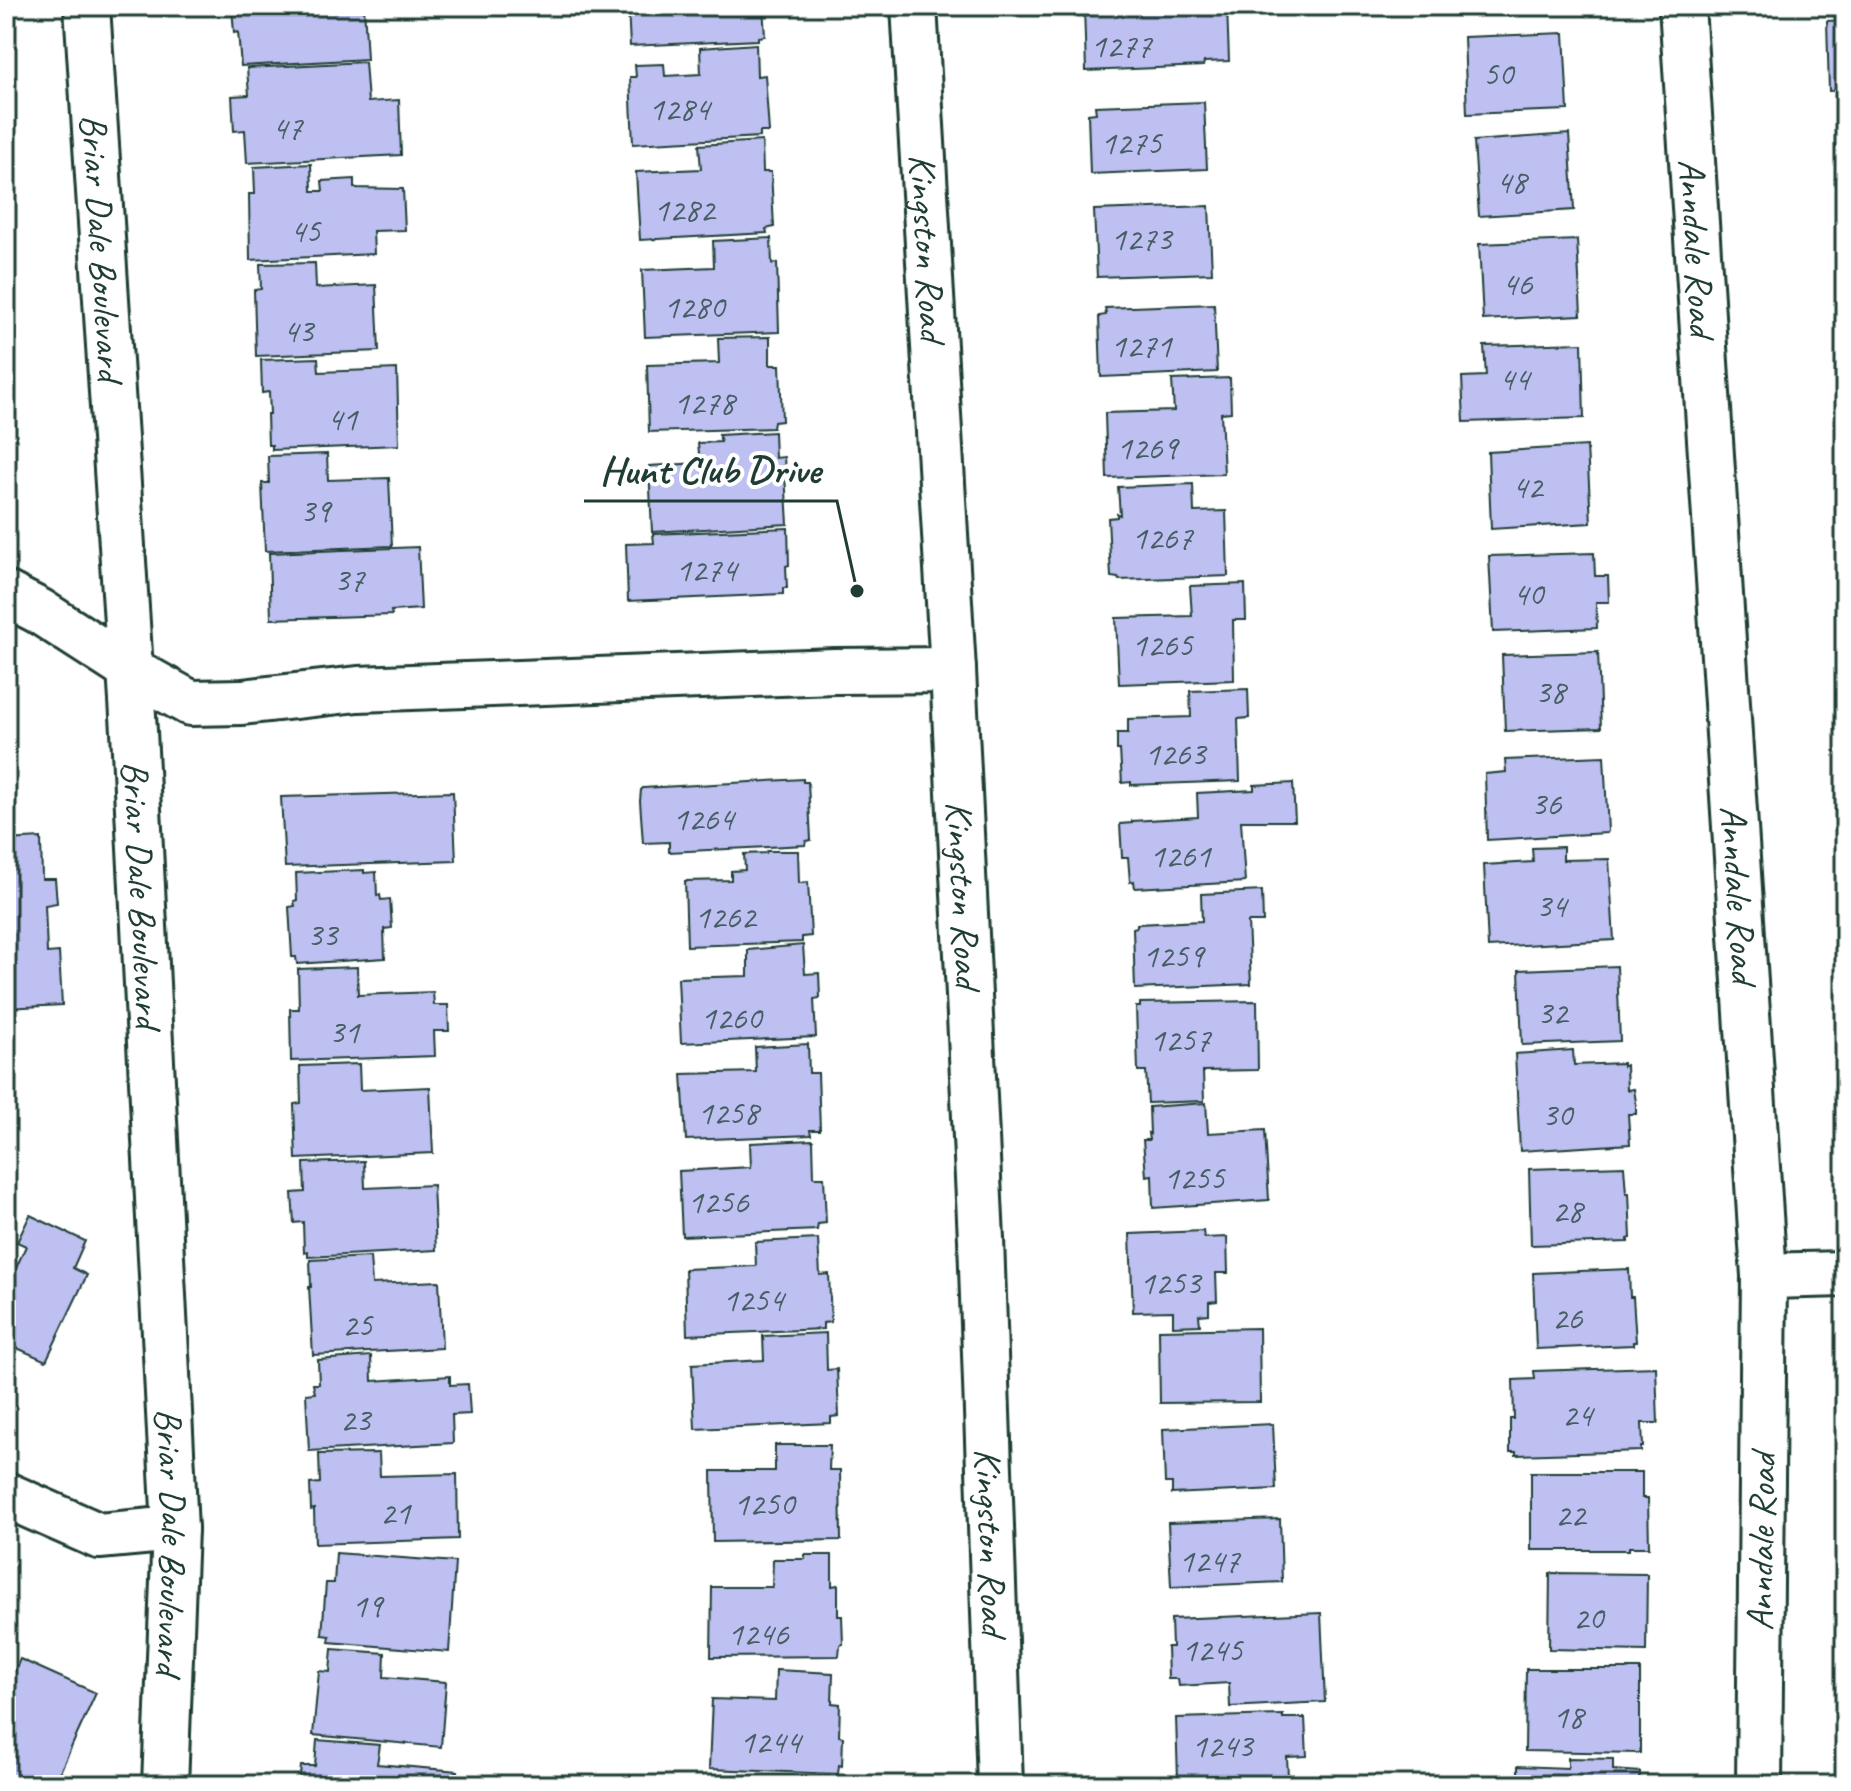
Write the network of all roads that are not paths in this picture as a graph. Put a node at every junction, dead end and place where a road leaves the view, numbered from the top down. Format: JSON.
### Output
{"nodes":[{"id":1,"x":87,"y":6,"type":"edge"},
{"id":2,"x":914,"y":6,"type":"edge"},
{"id":3,"x":1682,"y":6,"type":"edge"},
{"id":4,"x":6,"y":594,"type":"edge"},
{"id":5,"x":129,"y":669,"type":"junction"},
{"id":6,"x":953,"y":670,"type":"junction"},
{"id":7,"x":1845,"y":1274,"type":"edge"},
{"id":8,"x":1764,"y":1276,"type":"junction"},
{"id":9,"x":6,"y":1495,"type":"edge"},
{"id":10,"x":175,"y":1529,"type":"junction"},
{"id":11,"x":165,"y":1785,"type":"edge"},
{"id":12,"x":1000,"y":1785,"type":"edge"},
{"id":13,"x":1759,"y":1785,"type":"edge"}],
"edges":[{"from":1,"to":5,"type":"street","name":"Briar Dale Boulevard"},
{"from":2,"to":6,"type":"street","name":"Kingston Road"},
{"from":3,"to":8,"type":"street","name":"Anndale Road"},
{"from":4,"to":5,"type":"street"},
{"from":5,"to":6,"type":"street"},
{"from":5,"to":10,"type":"street","name":"Briar Dale Boulevard"},
{"from":6,"to":12,"type":"street","name":"Kingston Road"},
{"from":7,"to":8,"type":"street"},
{"from":8,"to":13,"type":"street","name":"Anndale Road"},
{"from":9,"to":10,"type":"street"},
{"from":10,"to":11,"type":"street","name":"Briar Dale Boulevard"}]}
